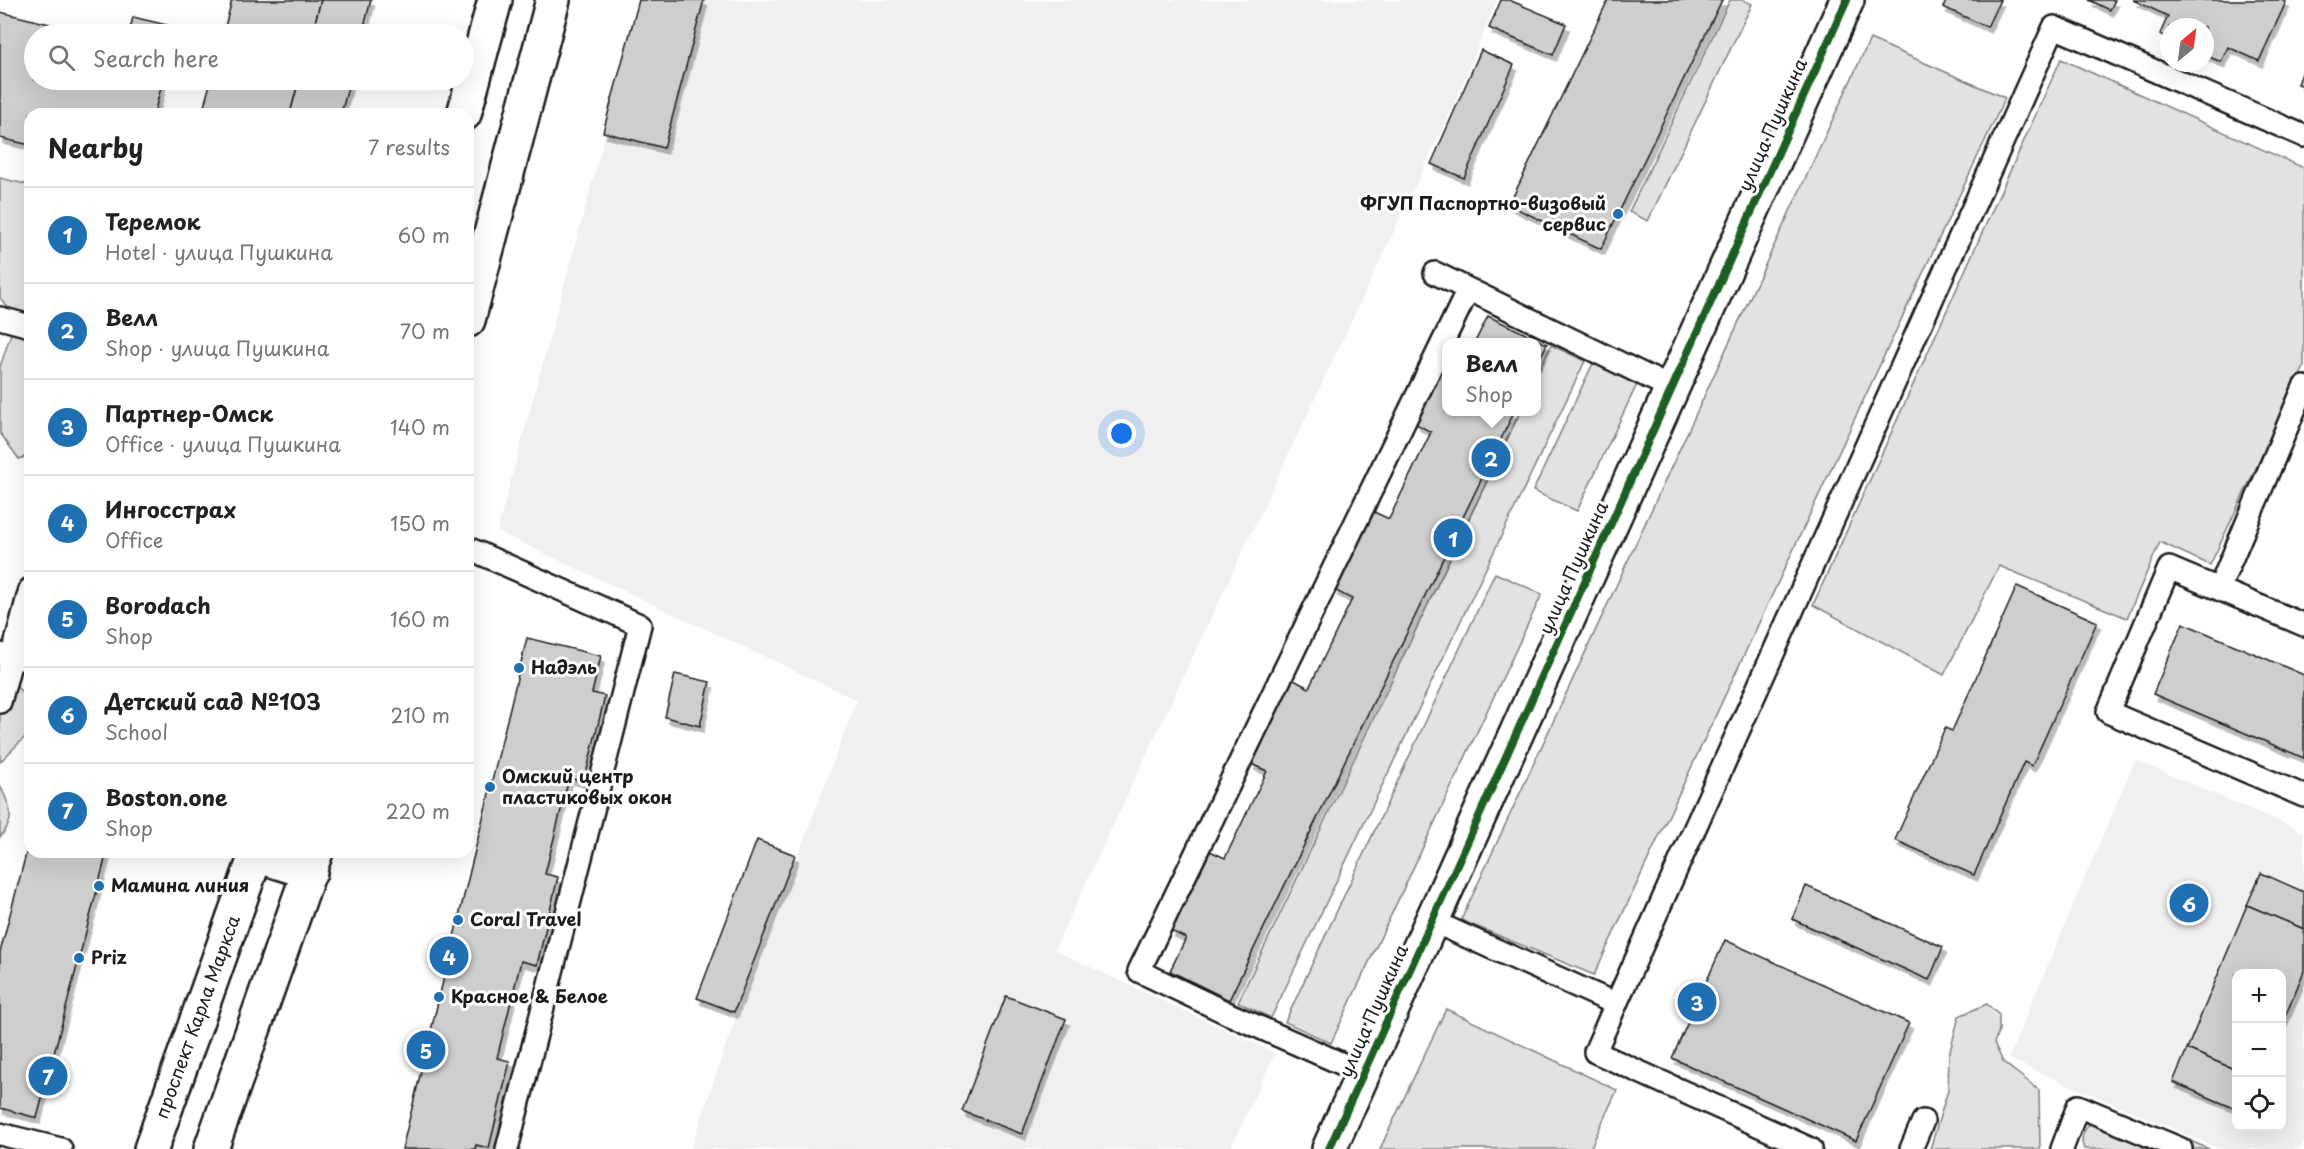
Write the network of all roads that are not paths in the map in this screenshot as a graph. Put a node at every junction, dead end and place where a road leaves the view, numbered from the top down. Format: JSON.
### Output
{"nodes":[{"id":1,"x":495,"y":0,"type":"edge"},
{"id":2,"x":553,"y":0,"type":"edge"},
{"id":3,"x":1847,"y":0,"type":"edge"},
{"id":4,"x":474,"y":77,"type":"edge"},
{"id":5,"x":471,"y":90,"type":"edge"},
{"id":6,"x":466,"y":108,"type":"edge"},
{"id":7,"x":2304,"y":136,"type":"edge"},
{"id":8,"x":1435,"y":273,"type":"dead end"},
{"id":9,"x":1468,"y":290,"type":"junction"},
{"id":10,"x":474,"y":297,"type":"edge"},
{"id":11,"x":0,"y":318,"type":"edge"},
{"id":12,"x":24,"y":324,"type":"edge"},
{"id":13,"x":1445,"y":338,"type":"edge"},
{"id":14,"x":1442,"y":344,"type":"edge"},
{"id":15,"x":2304,"y":387,"type":"edge"},
{"id":16,"x":1671,"y":388,"type":"junction"},
{"id":17,"x":474,"y":551,"type":"edge"},
{"id":18,"x":2218,"y":589,"type":"junction"},
{"id":19,"x":24,"y":615,"type":"edge"},
{"id":20,"x":2304,"y":625,"type":"edge"},
{"id":21,"x":14,"y":658,"type":"edge"},
{"id":22,"x":0,"y":702,"type":"edge"},
{"id":23,"x":2304,"y":795,"type":"edge"},
{"id":24,"x":256,"y":858,"type":"edge"},
{"id":25,"x":285,"y":858,"type":"edge"},
{"id":26,"x":313,"y":862,"type":"edge"},
{"id":27,"x":1432,"y":921,"type":"junction"},
{"id":28,"x":1616,"y":1004,"type":"junction"},
{"id":29,"x":1363,"y":1073,"type":"junction"},
{"id":30,"x":1923,"y":1121,"type":"dead end"},
{"id":31,"x":0,"y":1134,"type":"edge"},
{"id":32,"x":58,"y":1149,"type":"edge"},
{"id":33,"x":151,"y":1149,"type":"edge"},
{"id":34,"x":211,"y":1149,"type":"edge"},
{"id":35,"x":507,"y":1149,"type":"edge"},
{"id":36,"x":1329,"y":1149,"type":"edge"},
{"id":37,"x":1810,"y":1149,"type":"edge"},
{"id":38,"x":1911,"y":1149,"type":"edge"},
{"id":39,"x":2062,"y":1149,"type":"edge"},
{"id":40,"x":2181,"y":1149,"type":"edge"}],
"edges":[{"from":1,"to":4,"type":"street"},
{"from":2,"to":10,"type":"street"},
{"from":3,"to":16,"type":"street","name":"улица Пушкина"},
{"from":5,"to":6,"type":"street"},
{"from":7,"to":28,"type":"lane"},
{"from":8,"to":9,"type":"lane"},
{"from":9,"to":13,"type":"lane"},
{"from":9,"to":16,"type":"lane"},
{"from":11,"to":12,"type":"lane"},
{"from":14,"to":29,"type":"lane"},
{"from":15,"to":18,"type":"lane"},
{"from":16,"to":27,"type":"street","name":"улица Пушкина"},
{"from":17,"to":35,"type":"lane"},
{"from":18,"to":20,"type":"lane"},
{"from":18,"to":23,"type":"lane"},
{"from":19,"to":21,"type":"lane"},
{"from":21,"to":22,"type":"lane"},
{"from":24,"to":33,"type":"street","name":"проспект Карла Маркса"},
{"from":25,"to":26,"type":"street"},
{"from":26,"to":34,"type":"street"},
{"from":27,"to":28,"type":"lane"},
{"from":27,"to":29,"type":"street","name":"улица Пушкина"},
{"from":28,"to":37,"type":"lane"},
{"from":29,"to":36,"type":"street","name":"улица Пушкина"},
{"from":30,"to":38,"type":"lane"},
{"from":31,"to":32,"type":"lane"},
{"from":39,"to":40,"type":"lane"}]}
